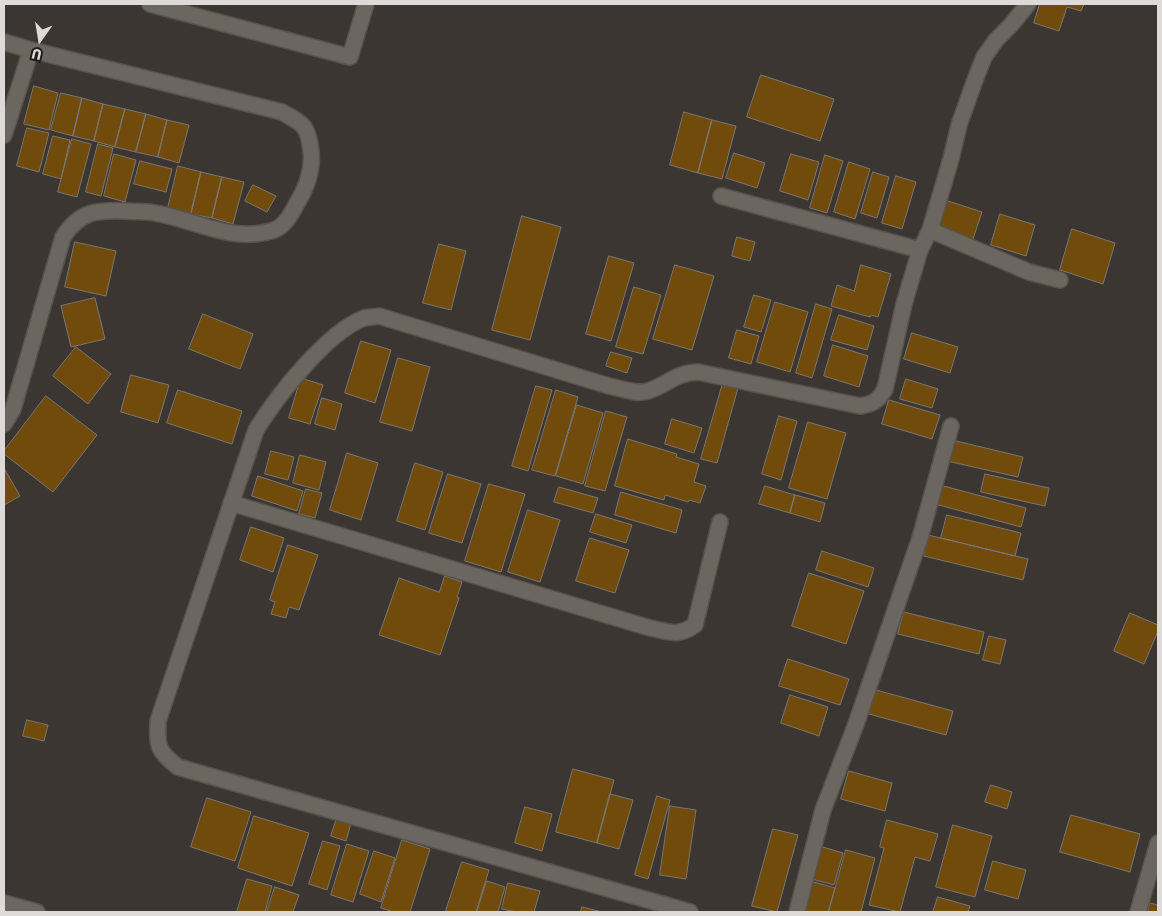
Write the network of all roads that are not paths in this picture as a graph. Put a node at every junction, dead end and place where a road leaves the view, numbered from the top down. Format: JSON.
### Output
{"nodes":[{"id":1,"x":150,"y":4,"type":"edge"},
{"id":2,"x":366,"y":4,"type":"edge"},
{"id":3,"x":1028,"y":4,"type":"edge"},
{"id":4,"x":4,"y":42,"type":"edge"},
{"id":5,"x":31,"y":50,"type":"junction"},
{"id":6,"x":4,"y":135,"type":"edge"},
{"id":7,"x":720,"y":196,"type":"dead end"},
{"id":8,"x":930,"y":230,"type":"junction"},
{"id":9,"x":920,"y":250,"type":"junction"},
{"id":10,"x":1060,"y":280,"type":"dead end"},
{"id":11,"x":4,"y":424,"type":"edge"},
{"id":12,"x":951,"y":426,"type":"dead end"},
{"id":13,"x":230,"y":503,"type":"junction"},
{"id":14,"x":720,"y":522,"type":"dead end"},
{"id":15,"x":1158,"y":843,"type":"edge"},
{"id":16,"x":4,"y":903,"type":"edge"},
{"id":17,"x":37,"y":912,"type":"edge"},
{"id":18,"x":690,"y":912,"type":"edge"},
{"id":19,"x":798,"y":912,"type":"edge"},
{"id":20,"x":1138,"y":912,"type":"edge"}],
"edges":[{"from":1,"to":2,"type":"street"},
{"from":3,"to":8,"type":"street"},
{"from":4,"to":5,"type":"street"},
{"from":5,"to":6,"type":"street"},
{"from":5,"to":11,"type":"street"},
{"from":7,"to":9,"type":"street"},
{"from":8,"to":9,"type":"street"},
{"from":8,"to":10,"type":"street"},
{"from":9,"to":13,"type":"street"},
{"from":12,"to":19,"type":"street"},
{"from":13,"to":14,"type":"street"},
{"from":13,"to":18,"type":"street"},
{"from":15,"to":20,"type":"street"},
{"from":16,"to":17,"type":"street"}]}
